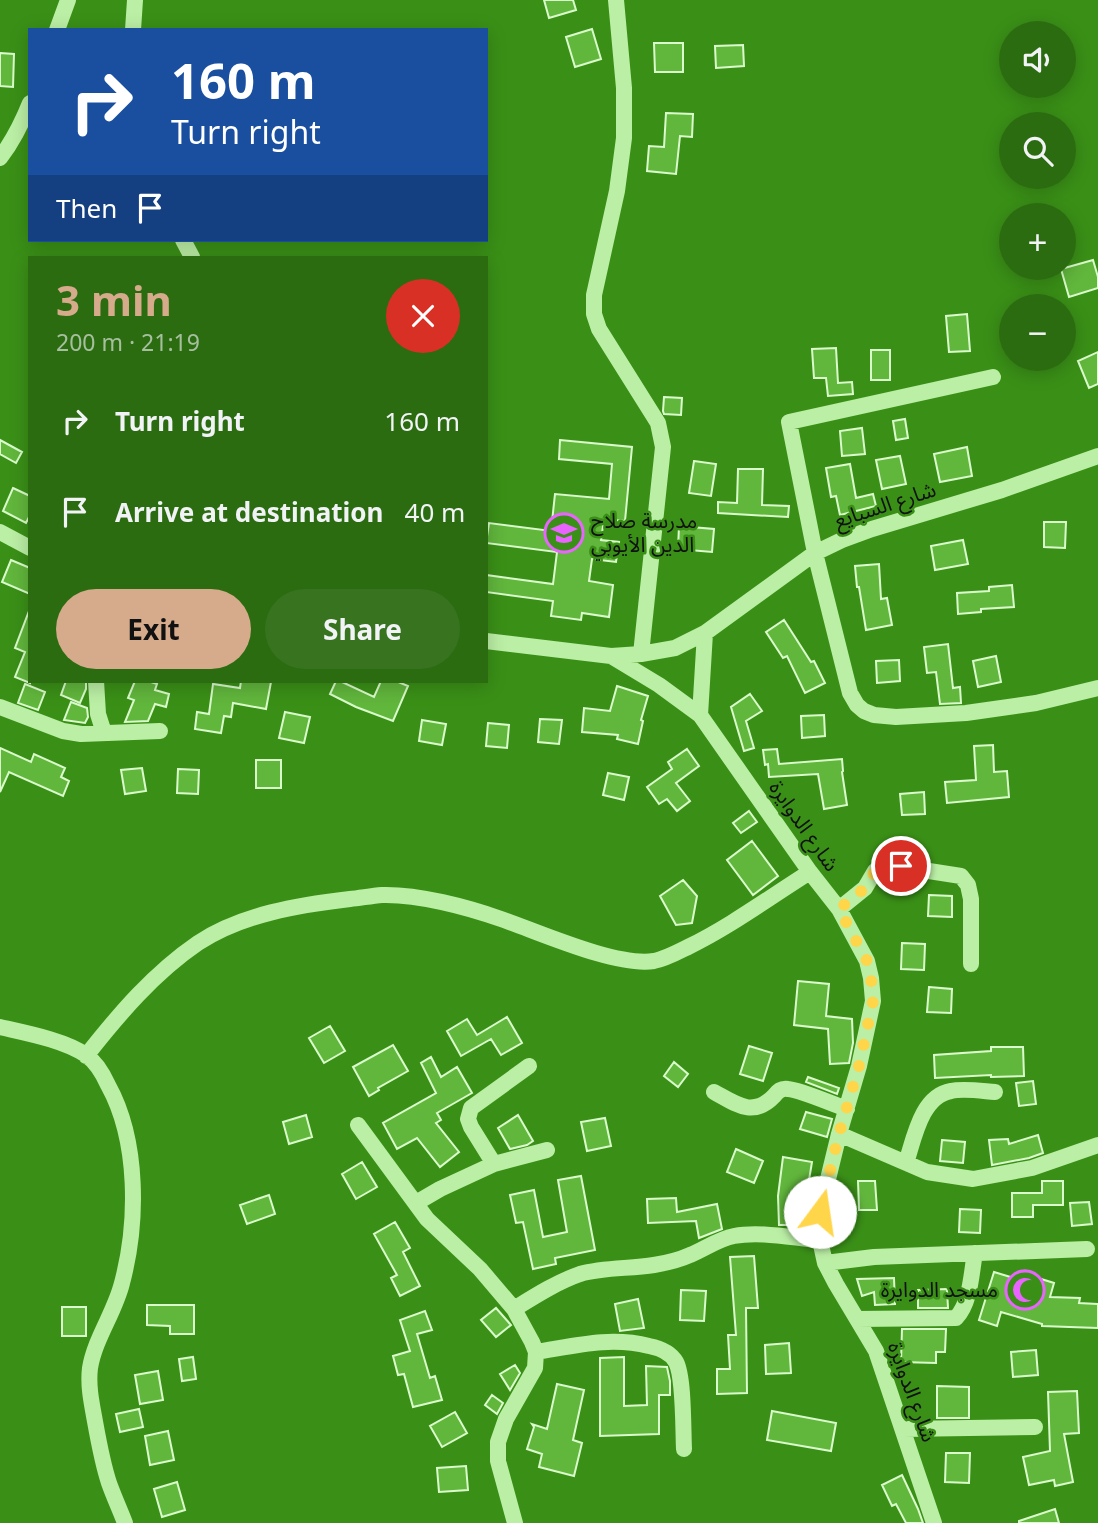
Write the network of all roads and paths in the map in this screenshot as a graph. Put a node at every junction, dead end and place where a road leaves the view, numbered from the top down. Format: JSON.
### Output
{"nodes":[{"id":1,"x":68,"y":0,"type":"edge"},
{"id":2,"x":135,"y":0,"type":"edge"},
{"id":3,"x":616,"y":0,"type":"edge"},
{"id":4,"x":58,"y":28,"type":"edge"},
{"id":5,"x":133,"y":28,"type":"edge"},
{"id":6,"x":28,"y":107,"type":"edge"},
{"id":7,"x":0,"y":158,"type":"edge"},
{"id":8,"x":993,"y":377,"type":"dead end"},
{"id":9,"x":1098,"y":456,"type":"edge"},
{"id":10,"x":0,"y":534,"type":"edge"},
{"id":11,"x":28,"y":547,"type":"edge"},
{"id":12,"x":815,"y":553,"type":"junction"},
{"id":13,"x":705,"y":633,"type":"junction"},
{"id":14,"x":488,"y":641,"type":"edge"},
{"id":15,"x":641,"y":654,"type":"junction"},
{"id":16,"x":611,"y":656,"type":"junction"},
{"id":17,"x":96,"y":683,"type":"edge"},
{"id":18,"x":1098,"y":688,"type":"edge"},
{"id":19,"x":0,"y":707,"type":"edge"},
{"id":20,"x":700,"y":715,"type":"junction"},
{"id":21,"x":160,"y":731,"type":"dead end"},
{"id":22,"x":104,"y":733,"type":"junction"},
{"id":23,"x":810,"y":872,"type":"junction"},
{"id":24,"x":839,"y":909,"type":"junction"},
{"id":25,"x":971,"y":964,"type":"dead end"},
{"id":26,"x":0,"y":1027,"type":"edge"},
{"id":27,"x":86,"y":1056,"type":"junction"},
{"id":28,"x":529,"y":1066,"type":"dead end"},
{"id":29,"x":714,"y":1092,"type":"dead end"},
{"id":30,"x":995,"y":1092,"type":"dead end"},
{"id":31,"x":847,"y":1109,"type":"junction"},
{"id":32,"x":358,"y":1125,"type":"dead end"},
{"id":33,"x":839,"y":1134,"type":"junction"},
{"id":34,"x":1098,"y":1144,"type":"edge"},
{"id":35,"x":547,"y":1150,"type":"dead end"},
{"id":36,"x":906,"y":1163,"type":"junction"},
{"id":37,"x":494,"y":1164,"type":"junction"},
{"id":38,"x":416,"y":1203,"type":"junction"},
{"id":39,"x":820,"y":1240,"type":"junction"},
{"id":40,"x":1087,"y":1249,"type":"dead end"},
{"id":41,"x":975,"y":1253,"type":"junction"},
{"id":42,"x":825,"y":1263,"type":"junction"},
{"id":43,"x":514,"y":1309,"type":"junction"},
{"id":44,"x":857,"y":1319,"type":"junction"},
{"id":45,"x":536,"y":1352,"type":"junction"},
{"id":46,"x":1035,"y":1427,"type":"dead end"},
{"id":47,"x":904,"y":1429,"type":"junction"},
{"id":48,"x":684,"y":1449,"type":"dead end"},
{"id":49,"x":125,"y":1523,"type":"edge"},
{"id":50,"x":515,"y":1523,"type":"edge"},
{"id":51,"x":934,"y":1523,"type":"edge"}],
"edges":[{"from":1,"to":4,"type":"street"},
{"from":2,"to":5,"type":"street"},
{"from":3,"to":15,"type":"street"},
{"from":6,"to":7,"type":"street"},
{"from":8,"to":12,"type":"street"},
{"from":9,"to":12,"type":"street","name":"شارع السبايع"},
{"from":10,"to":11,"type":"street"},
{"from":12,"to":13,"type":"street","name":"شارع السبايع"},
{"from":12,"to":18,"type":"street"},
{"from":13,"to":15,"type":"street","name":"شارع السبايع"},
{"from":13,"to":20,"type":"street"},
{"from":14,"to":16,"type":"street"},
{"from":15,"to":16,"type":"street","name":"شارع السبايع"},
{"from":16,"to":20,"type":"street","name":"شارع الدوايرة"},
{"from":17,"to":22,"type":"street"},
{"from":19,"to":22,"type":"street"},
{"from":20,"to":23,"type":"street","name":"شارع الدوايرة"},
{"from":21,"to":22,"type":"street"},
{"from":23,"to":24,"type":"street","name":"شارع الدوايرة"},
{"from":23,"to":27,"type":"street"},
{"from":24,"to":25,"type":"street"},
{"from":24,"to":31,"type":"street","name":"شارع الدوايرة"},
{"from":26,"to":27,"type":"street"},
{"from":27,"to":49,"type":"street"},
{"from":28,"to":37,"type":"street"},
{"from":29,"to":31,"type":"street"},
{"from":30,"to":36,"type":"street"},
{"from":31,"to":33,"type":"street","name":"شارع الدوايرة"},
{"from":32,"to":38,"type":"street"},
{"from":33,"to":36,"type":"street"},
{"from":33,"to":39,"type":"street","name":"شارع الدوايرة"},
{"from":34,"to":36,"type":"street"},
{"from":35,"to":37,"type":"street"},
{"from":37,"to":38,"type":"street"},
{"from":38,"to":43,"type":"street"},
{"from":39,"to":42,"type":"street","name":"شارع الدوايرة"},
{"from":39,"to":43,"type":"street"},
{"from":40,"to":41,"type":"street"},
{"from":41,"to":42,"type":"street"},
{"from":41,"to":44,"type":"street"},
{"from":42,"to":44,"type":"street","name":"شارع الدوايرة"},
{"from":43,"to":45,"type":"street"},
{"from":44,"to":47,"type":"street","name":"شارع الدوايرة"},
{"from":45,"to":48,"type":"street"},
{"from":45,"to":50,"type":"street"},
{"from":46,"to":47,"type":"street"},
{"from":47,"to":51,"type":"street","name":"شارع الدوايرة"}]}
